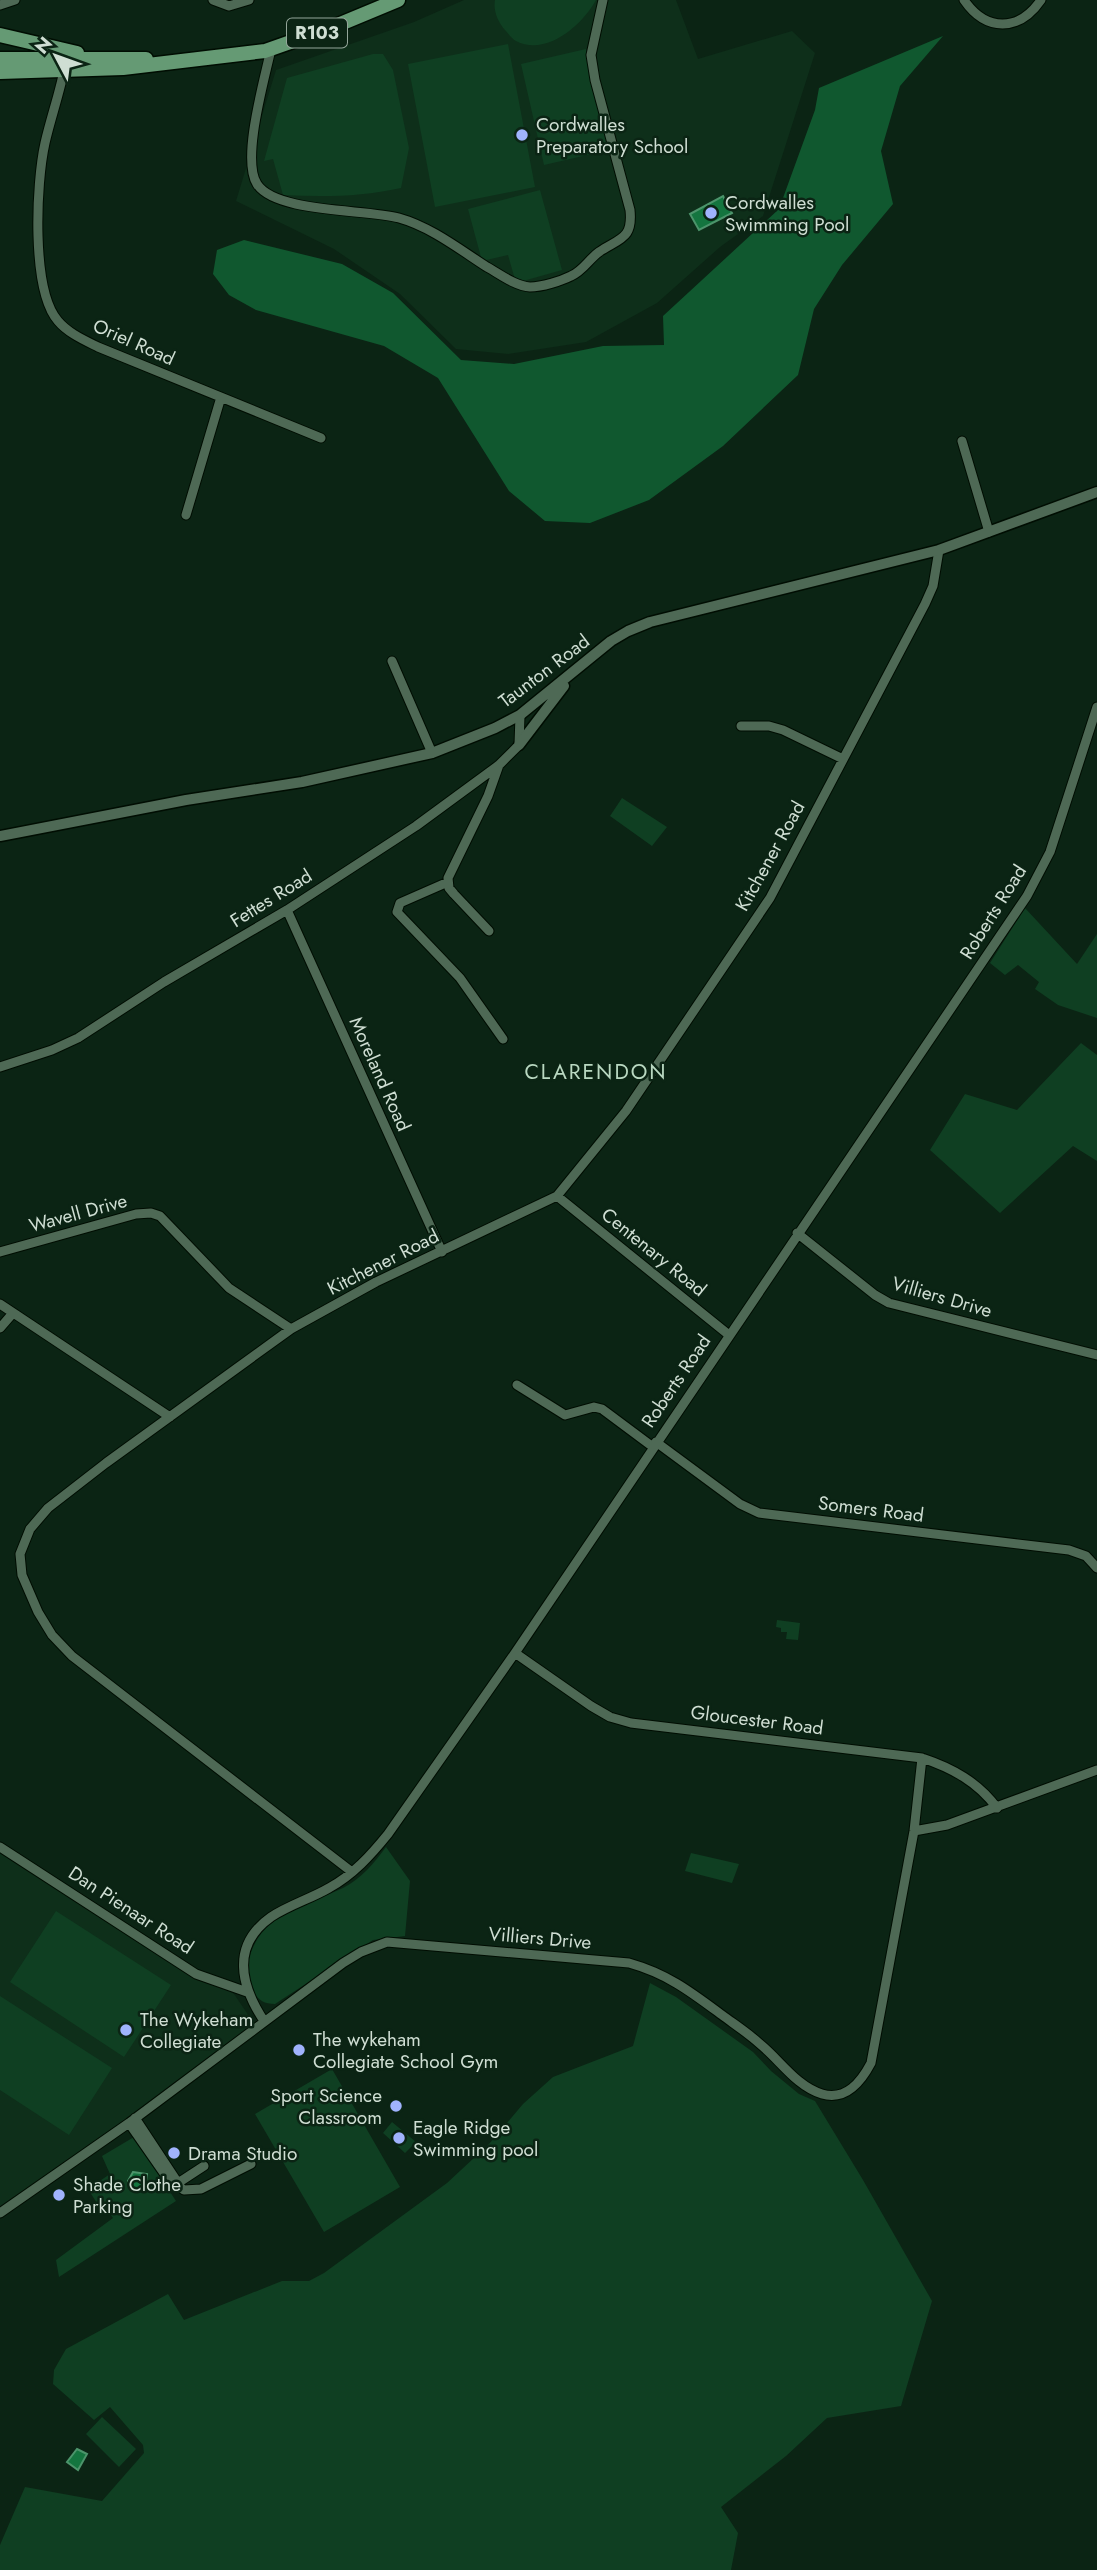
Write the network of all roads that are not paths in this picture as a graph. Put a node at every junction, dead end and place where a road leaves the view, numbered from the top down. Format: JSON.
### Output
{"nodes":[{"id":1,"x":15,"y":0,"type":"edge"},
{"id":2,"x":213,"y":0,"type":"edge"},
{"id":3,"x":249,"y":0,"type":"edge"},
{"id":4,"x":398,"y":0,"type":"edge"},
{"id":5,"x":603,"y":0,"type":"edge"},
{"id":6,"x":964,"y":0,"type":"edge"},
{"id":7,"x":1041,"y":0,"type":"edge"},
{"id":8,"x":0,"y":5,"type":"edge"},
{"id":9,"x":0,"y":35,"type":"edge"},
{"id":10,"x":271,"y":49,"type":"junction"},
{"id":11,"x":0,"y":59,"type":"edge"},
{"id":12,"x":98,"y":59,"type":"junction"},
{"id":13,"x":167,"y":62,"type":"junction"},
{"id":14,"x":65,"y":64,"type":"junction"},
{"id":15,"x":0,"y":72,"type":"edge"},
{"id":16,"x":220,"y":397,"type":"junction"},
{"id":17,"x":321,"y":438,"type":"dead end"},
{"id":18,"x":962,"y":441,"type":"dead end"},
{"id":19,"x":1097,"y":492,"type":"edge"},
{"id":20,"x":186,"y":515,"type":"dead end"},
{"id":21,"x":989,"y":532,"type":"junction"},
{"id":22,"x":939,"y":550,"type":"junction"},
{"id":23,"x":392,"y":661,"type":"dead end"},
{"id":24,"x":569,"y":678,"type":"junction"},
{"id":25,"x":1097,"y":707,"type":"edge"},
{"id":26,"x":520,"y":715,"type":"junction"},
{"id":27,"x":741,"y":726,"type":"dead end"},
{"id":28,"x":519,"y":745,"type":"junction"},
{"id":29,"x":432,"y":753,"type":"junction"},
{"id":30,"x":844,"y":759,"type":"junction"},
{"id":31,"x":499,"y":765,"type":"junction"},
{"id":32,"x":0,"y":835,"type":"edge"},
{"id":33,"x":448,"y":882,"type":"junction"},
{"id":34,"x":287,"y":911,"type":"junction"},
{"id":35,"x":489,"y":931,"type":"dead end"},
{"id":36,"x":503,"y":1038,"type":"dead end"},
{"id":37,"x":0,"y":1067,"type":"edge"},
{"id":38,"x":557,"y":1196,"type":"junction"},
{"id":39,"x":797,"y":1233,"type":"junction"},
{"id":40,"x":0,"y":1252,"type":"edge"},
{"id":41,"x":442,"y":1252,"type":"junction"},
{"id":42,"x":0,"y":1304,"type":"edge"},
{"id":43,"x":13,"y":1313,"type":"junction"},
{"id":44,"x":0,"y":1328,"type":"edge"},
{"id":45,"x":291,"y":1329,"type":"junction"},
{"id":46,"x":729,"y":1335,"type":"junction"},
{"id":47,"x":1097,"y":1355,"type":"edge"},
{"id":48,"x":517,"y":1385,"type":"dead end"},
{"id":49,"x":170,"y":1417,"type":"junction"},
{"id":50,"x":654,"y":1444,"type":"junction"},
{"id":51,"x":1097,"y":1569,"type":"edge"},
{"id":52,"x":515,"y":1653,"type":"junction"},
{"id":53,"x":922,"y":1758,"type":"junction"},
{"id":54,"x":1097,"y":1770,"type":"edge"},
{"id":55,"x":997,"y":1808,"type":"junction"},
{"id":56,"x":914,"y":1831,"type":"junction"},
{"id":57,"x":0,"y":1847,"type":"edge"},
{"id":58,"x":352,"y":1872,"type":"junction"},
{"id":59,"x":247,"y":1992,"type":"junction"},
{"id":60,"x":264,"y":2021,"type":"junction"},
{"id":61,"x":132,"y":2121,"type":"junction"},
{"id":62,"x":251,"y":2164,"type":"dead end"},
{"id":63,"x":204,"y":2166,"type":"dead end"},
{"id":64,"x":0,"y":2213,"type":"edge"}],
"edges":[{"from":1,"to":8,"type":"street"},
{"from":2,"to":3,"type":"street"},
{"from":4,"to":10,"type":"main road","number":"R103"},
{"from":5,"to":10,"type":"street"},
{"from":6,"to":7,"type":"street"},
{"from":9,"to":12,"type":"main road"},
{"from":10,"to":13,"type":"main road","number":"R103"},
{"from":11,"to":14,"type":"main road","number":"R103"},
{"from":12,"to":13,"type":"main road","number":"R103"},
{"from":12,"to":14,"type":"main road","number":"R103"},
{"from":13,"to":14,"type":"main road","number":"R103"},
{"from":14,"to":15,"type":"main road","number":"R103"},
{"from":14,"to":16,"type":"street","name":"Oriel Road"},
{"from":16,"to":17,"type":"street","name":"Oriel Road"},
{"from":16,"to":20,"type":"street"},
{"from":18,"to":21,"type":"street"},
{"from":19,"to":21,"type":"street","name":"Taunton Road"},
{"from":21,"to":22,"type":"street","name":"Taunton Road"},
{"from":22,"to":24,"type":"street","name":"Taunton Road"},
{"from":22,"to":30,"type":"street","name":"Kitchener Road"},
{"from":23,"to":29,"type":"street"},
{"from":24,"to":26,"type":"street","name":"Taunton Road"},
{"from":24,"to":28,"type":"street"},
{"from":25,"to":39,"type":"street","name":"Roberts Road"},
{"from":26,"to":28,"type":"street"},
{"from":26,"to":29,"type":"street","name":"Taunton Road"},
{"from":27,"to":30,"type":"street"},
{"from":28,"to":31,"type":"street","name":"Fettes Road"},
{"from":29,"to":32,"type":"street","name":"Taunton Road"},
{"from":30,"to":38,"type":"street","name":"Kitchener Road"},
{"from":31,"to":33,"type":"street"},
{"from":31,"to":34,"type":"street","name":"Fettes Road"},
{"from":33,"to":35,"type":"street"},
{"from":33,"to":36,"type":"street"},
{"from":34,"to":37,"type":"street","name":"Fettes Road"},
{"from":34,"to":41,"type":"street","name":"Moreland Road"},
{"from":38,"to":41,"type":"street","name":"Kitchener Road"},
{"from":38,"to":46,"type":"street","name":"Centenary Road"},
{"from":39,"to":46,"type":"street","name":"Roberts Road"},
{"from":39,"to":47,"type":"street","name":"Villiers Drive"},
{"from":40,"to":45,"type":"street","name":"Wavell Drive"},
{"from":41,"to":45,"type":"street","name":"Kitchener Road"},
{"from":42,"to":43,"type":"street"},
{"from":43,"to":44,"type":"street"},
{"from":43,"to":49,"type":"street"},
{"from":45,"to":49,"type":"street","name":"Kitchener Road"},
{"from":46,"to":50,"type":"street","name":"Roberts Road"},
{"from":48,"to":50,"type":"street","name":"Somers Road"},
{"from":49,"to":58,"type":"street","name":"Kitchener Road"},
{"from":50,"to":51,"type":"street","name":"Somers Road"},
{"from":50,"to":52,"type":"street","name":"Roberts Road"},
{"from":52,"to":53,"type":"street","name":"Gloucester Road"},
{"from":52,"to":58,"type":"street","name":"Roberts Road"},
{"from":53,"to":55,"type":"street","name":"Gloucester Road"},
{"from":53,"to":56,"type":"street","name":"Villiers Drive"},
{"from":54,"to":55,"type":"street"},
{"from":55,"to":56,"type":"street"},
{"from":56,"to":60,"type":"street","name":"Villiers Drive"},
{"from":57,"to":59,"type":"street","name":"Dan Pienaar Road"},
{"from":58,"to":59,"type":"street","name":"Roberts Road"},
{"from":59,"to":60,"type":"street","name":"Roberts Road"},
{"from":60,"to":61,"type":"street","name":"Villiers Drive"},
{"from":61,"to":62,"type":"street"},
{"from":61,"to":63,"type":"street"},
{"from":61,"to":64,"type":"street","name":"Villiers Drive"}]}
